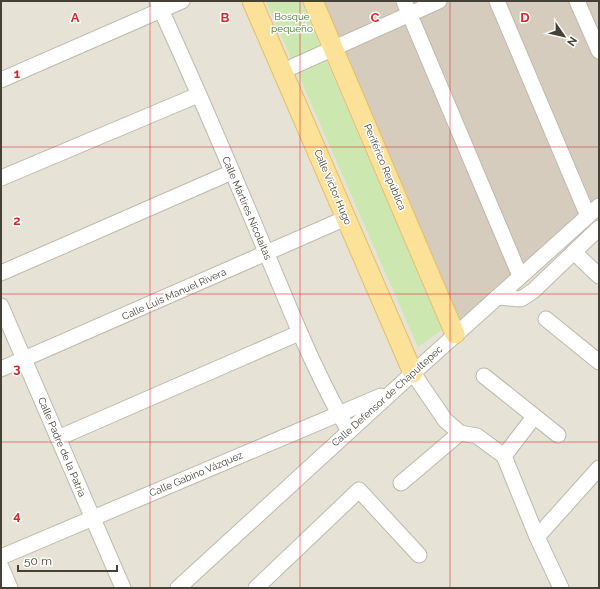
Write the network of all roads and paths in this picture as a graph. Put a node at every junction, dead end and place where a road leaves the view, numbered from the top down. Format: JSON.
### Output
{"nodes":[{"id":1,"x":182,"y":1,"type":"edge"},
{"id":2,"x":252,"y":1,"type":"edge"},
{"id":3,"x":313,"y":1,"type":"edge"},
{"id":4,"x":439,"y":1,"type":"edge"},
{"id":5,"x":497,"y":1,"type":"edge"},
{"id":6,"x":577,"y":1,"type":"edge"},
{"id":7,"x":159,"y":6,"type":"edge"},
{"id":8,"x":406,"y":7,"type":"edge"},
{"id":9,"x":335,"y":49,"type":"junction"},
{"id":10,"x":599,"y":51,"type":"edge"},
{"id":11,"x":283,"y":71,"type":"junction"},
{"id":12,"x":1,"y":80,"type":"edge"},
{"id":13,"x":198,"y":95,"type":"junction"},
{"id":14,"x":232,"y":172,"type":"junction"},
{"id":15,"x":1,"y":178,"type":"edge"},
{"id":16,"x":599,"y":206,"type":"edge"},
{"id":17,"x":588,"y":216,"type":"junction"},
{"id":18,"x":346,"y":218,"type":"junction"},
{"id":19,"x":599,"y":228,"type":"edge"},
{"id":20,"x":574,"y":252,"type":"junction"},
{"id":21,"x":266,"y":253,"type":"junction"},
{"id":22,"x":1,"y":273,"type":"edge"},
{"id":23,"x":520,"y":276,"type":"junction"},
{"id":24,"x":599,"y":276,"type":"edge"},
{"id":25,"x":496,"y":297,"type":"junction"},
{"id":26,"x":1,"y":306,"type":"edge"},
{"id":27,"x":546,"y":319,"type":"dead end"},
{"id":28,"x":299,"y":333,"type":"junction"},
{"id":29,"x":455,"y":334,"type":"junction"},
{"id":30,"x":24,"y":359,"type":"junction"},
{"id":31,"x":599,"y":362,"type":"edge"},
{"id":32,"x":1,"y":369,"type":"edge"},
{"id":33,"x":413,"y":373,"type":"junction"},
{"id":34,"x":484,"y":376,"type":"dead end"},
{"id":35,"x":391,"y":392,"type":"junction"},
{"id":36,"x":339,"y":414,"type":"junction"},
{"id":37,"x":534,"y":417,"type":"junction"},
{"id":38,"x":349,"y":431,"type":"junction"},
{"id":39,"x":460,"y":433,"type":"junction"},
{"id":40,"x":558,"y":435,"type":"dead end"},
{"id":41,"x":58,"y":438,"type":"junction"},
{"id":42,"x":504,"y":456,"type":"junction"},
{"id":43,"x":599,"y":468,"type":"edge"},
{"id":44,"x":401,"y":483,"type":"dead end"},
{"id":45,"x":93,"y":518,"type":"junction"},
{"id":46,"x":537,"y":537,"type":"junction"},
{"id":47,"x":419,"y":555,"type":"dead end"},
{"id":48,"x":1,"y":557,"type":"edge"},
{"id":49,"x":1,"y":567,"type":"edge"},
{"id":50,"x":10,"y":588,"type":"edge"},
{"id":51,"x":123,"y":588,"type":"edge"},
{"id":52,"x":178,"y":588,"type":"edge"},
{"id":53,"x":256,"y":588,"type":"edge"},
{"id":54,"x":561,"y":588,"type":"edge"}],
"edges":[{"from":1,"to":7,"type":"street"},
{"from":2,"to":11,"type":"main road","name":"Calle Víctor Hugo"},
{"from":3,"to":9,"type":"main road","name":"Periférico República"},
{"from":4,"to":8,"type":"street"},
{"from":5,"to":17,"type":"street"},
{"from":6,"to":10,"type":"street"},
{"from":7,"to":12,"type":"street"},
{"from":7,"to":13,"type":"street","name":"Calle Mártires Nicolaítas"},
{"from":8,"to":9,"type":"street"},
{"from":8,"to":23,"type":"street"},
{"from":9,"to":11,"type":"street"},
{"from":9,"to":29,"type":"main road","name":"Periférico República"},
{"from":11,"to":18,"type":"main road","name":"Calle Víctor Hugo"},
{"from":13,"to":14,"type":"street","name":"Calle Mártires Nicolaítas"},
{"from":13,"to":15,"type":"street"},
{"from":14,"to":21,"type":"street","name":"Calle Mártires Nicolaítas"},
{"from":14,"to":22,"type":"street"},
{"from":16,"to":17,"type":"street","name":"Calle Defensor de Chapultepec"},
{"from":17,"to":23,"type":"street","name":"Calle Defensor de Chapultepec"},
{"from":18,"to":21,"type":"street","name":"Calle Luis Manuel Rivera"},
{"from":18,"to":33,"type":"main road","name":"Calle Víctor Hugo"},
{"from":19,"to":20,"type":"street"},
{"from":20,"to":24,"type":"street"},
{"from":20,"to":25,"type":"street"},
{"from":21,"to":28,"type":"street","name":"Calle Mártires Nicolaítas"},
{"from":21,"to":30,"type":"street","name":"Calle Luis Manuel Rivera"},
{"from":23,"to":25,"type":"street","name":"Calle Defensor de Chapultepec"},
{"from":25,"to":29,"type":"street","name":"Calle Defensor de Chapultepec"},
{"from":26,"to":30,"type":"street","name":"Calle Padre de la Patria"},
{"from":27,"to":31,"type":"street"},
{"from":28,"to":36,"type":"street","name":"Calle Mártires Nicolaítas"},
{"from":28,"to":41,"type":"street"},
{"from":29,"to":33,"type":"street","name":"Calle Defensor de Chapultepec"},
{"from":30,"to":32,"type":"street","name":"Calle Luis Manuel Rivera"},
{"from":30,"to":41,"type":"street","name":"Calle Padre de la Patria"},
{"from":33,"to":35,"type":"street","name":"Calle Defensor de Chapultepec"},
{"from":33,"to":39,"type":"street"},
{"from":34,"to":37,"type":"street"},
{"from":35,"to":36,"type":"street","name":"Calle Gabino Vázquez"},
{"from":35,"to":38,"type":"street","name":"Calle Defensor de Chapultepec"},
{"from":36,"to":38,"type":"street","name":"Calle Mártires Nicolaítas"},
{"from":36,"to":45,"type":"street","name":"Calle Gabino Vázquez"},
{"from":37,"to":40,"type":"street"},
{"from":37,"to":42,"type":"street"},
{"from":38,"to":52,"type":"street","name":"Calle Defensor de Chapultepec"},
{"from":39,"to":42,"type":"street"},
{"from":39,"to":44,"type":"street"},
{"from":41,"to":45,"type":"street","name":"Calle Padre de la Patria"},
{"from":42,"to":46,"type":"street"},
{"from":43,"to":46,"type":"street"},
{"from":45,"to":48,"type":"street","name":"Calle Gabino Vázquez"},
{"from":45,"to":51,"type":"street","name":"Calle Padre de la Patria"},
{"from":46,"to":54,"type":"street"},
{"from":47,"to":53,"type":"street"},
{"from":49,"to":50,"type":"street"}]}
